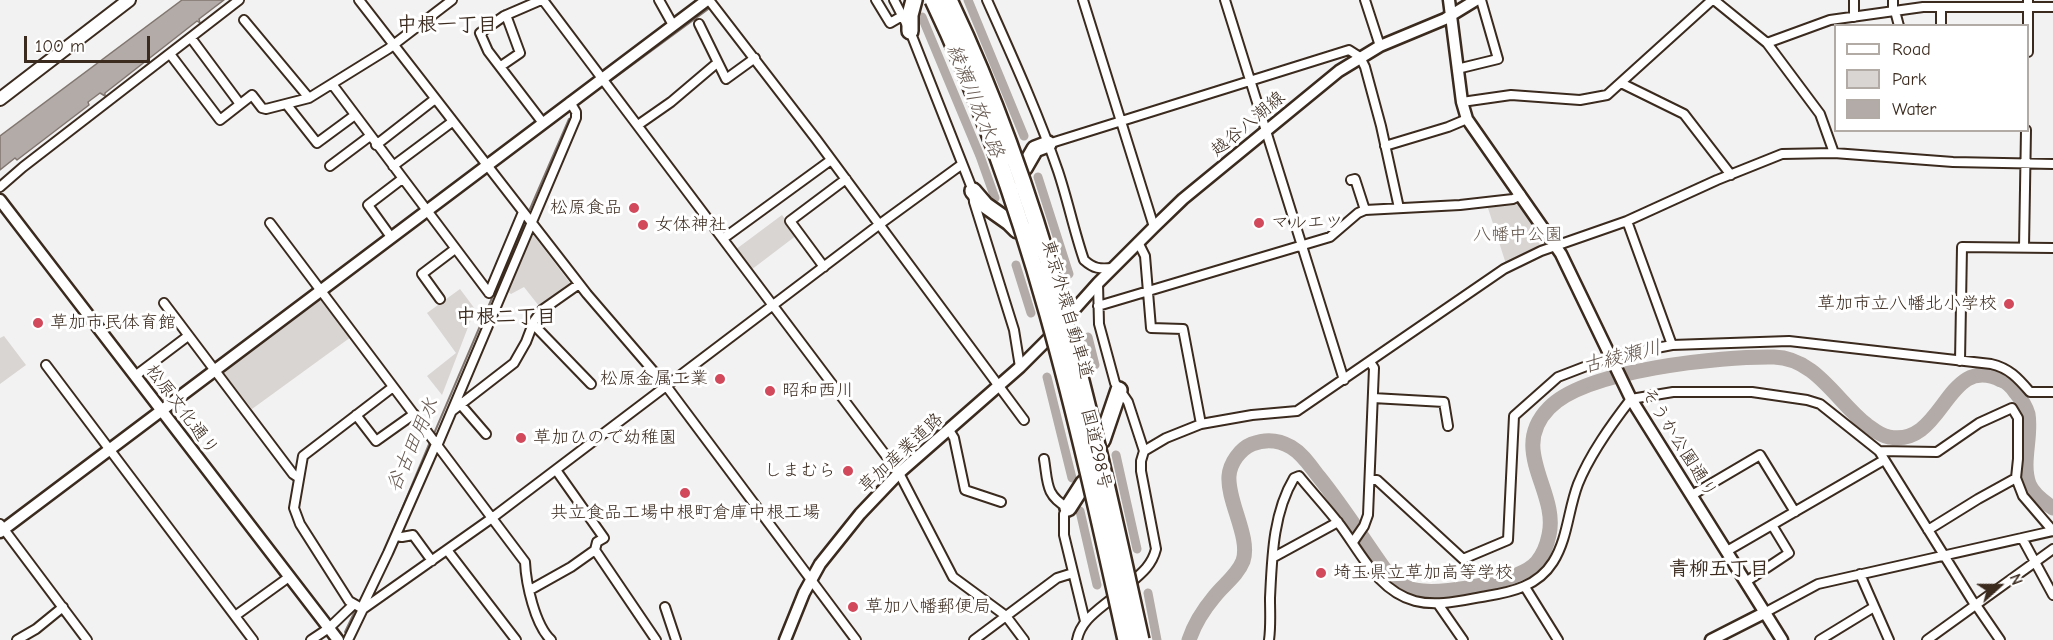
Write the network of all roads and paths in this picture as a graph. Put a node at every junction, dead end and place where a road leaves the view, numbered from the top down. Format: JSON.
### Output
{"nodes":[{"id":1,"x":129,"y":0,"type":"edge"},
{"id":2,"x":239,"y":0,"type":"edge"},
{"id":3,"x":358,"y":0,"type":"edge"},
{"id":4,"x":452,"y":0,"type":"edge"},
{"id":5,"x":542,"y":0,"type":"edge"},
{"id":6,"x":659,"y":0,"type":"edge"},
{"id":7,"x":708,"y":0,"type":"edge"},
{"id":8,"x":876,"y":0,"type":"edge"},
{"id":9,"x":894,"y":0,"type":"edge"},
{"id":10,"x":914,"y":0,"type":"edge"},
{"id":11,"x":926,"y":0,"type":"edge"},
{"id":12,"x":933,"y":0,"type":"edge"},
{"id":13,"x":949,"y":0,"type":"edge"},
{"id":14,"x":956,"y":0,"type":"edge"},
{"id":15,"x":987,"y":0,"type":"edge"},
{"id":16,"x":1083,"y":0,"type":"edge"},
{"id":17,"x":1225,"y":0,"type":"edge"},
{"id":18,"x":1365,"y":0,"type":"edge"},
{"id":19,"x":1449,"y":0,"type":"edge"},
{"id":20,"x":1476,"y":0,"type":"edge"},
{"id":21,"x":1481,"y":0,"type":"edge"},
{"id":22,"x":1713,"y":0,"type":"edge"},
{"id":23,"x":1854,"y":0,"type":"edge"},
{"id":24,"x":1893,"y":0,"type":"edge"},
{"id":25,"x":1943,"y":4,"type":"edge"},
{"id":26,"x":2028,"y":4,"type":"edge"},
{"id":27,"x":2053,"y":7,"type":"edge"},
{"id":28,"x":1894,"y":11,"type":"junction"},
{"id":29,"x":506,"y":15,"type":"junction"},
{"id":30,"x":1451,"y":15,"type":"junction"},
{"id":31,"x":902,"y":16,"type":"junction"},
{"id":32,"x":1854,"y":17,"type":"junction"},
{"id":33,"x":244,"y":20,"type":"dead end"},
{"id":34,"x":699,"y":24,"type":"dead end"},
{"id":35,"x":1898,"y":24,"type":"edge"},
{"id":36,"x":1941,"y":24,"type":"edge"},
{"id":37,"x":2028,"y":24,"type":"edge"},
{"id":38,"x":673,"y":25,"type":"junction"},
{"id":39,"x":910,"y":31,"type":"junction"},
{"id":40,"x":190,"y":38,"type":"junction"},
{"id":41,"x":1767,"y":43,"type":"junction"},
{"id":42,"x":393,"y":45,"type":"junction"},
{"id":43,"x":1380,"y":46,"type":"junction"},
{"id":44,"x":170,"y":54,"type":"junction"},
{"id":45,"x":1360,"y":57,"type":"junction"},
{"id":46,"x":755,"y":58,"type":"junction"},
{"id":47,"x":717,"y":63,"type":"junction"},
{"id":48,"x":501,"y":66,"type":"junction"},
{"id":49,"x":1457,"y":69,"type":"junction"},
{"id":50,"x":603,"y":78,"type":"junction"},
{"id":51,"x":1249,"y":80,"type":"junction"},
{"id":52,"x":1621,"y":83,"type":"junction"},
{"id":53,"x":332,"y":84,"type":"junction"},
{"id":54,"x":309,"y":98,"type":"junction"},
{"id":55,"x":0,"y":99,"type":"edge"},
{"id":56,"x":435,"y":99,"type":"junction"},
{"id":57,"x":570,"y":102,"type":"junction"},
{"id":58,"x":1462,"y":102,"type":"junction"},
{"id":59,"x":240,"y":104,"type":"junction"},
{"id":60,"x":287,"y":105,"type":"junction"},
{"id":61,"x":355,"y":116,"type":"junction"},
{"id":62,"x":1467,"y":119,"type":"junction"},
{"id":63,"x":1120,"y":121,"type":"junction"},
{"id":64,"x":452,"y":122,"type":"junction"},
{"id":65,"x":543,"y":123,"type":"junction"},
{"id":66,"x":638,"y":124,"type":"junction"},
{"id":67,"x":1265,"y":132,"type":"junction"},
{"id":68,"x":2026,"y":132,"type":"edge"},
{"id":69,"x":370,"y":136,"type":"junction"},
{"id":70,"x":1048,"y":144,"type":"junction"},
{"id":71,"x":376,"y":145,"type":"junction"},
{"id":72,"x":1385,"y":146,"type":"junction"},
{"id":73,"x":1834,"y":153,"type":"junction"},
{"id":74,"x":831,"y":160,"type":"junction"},
{"id":75,"x":2026,"y":163,"type":"junction"},
{"id":76,"x":2053,"y":164,"type":"edge"},
{"id":77,"x":487,"y":165,"type":"junction"},
{"id":78,"x":962,"y":165,"type":"junction"},
{"id":79,"x":330,"y":166,"type":"dead end"},
{"id":80,"x":393,"y":166,"type":"junction"},
{"id":81,"x":1024,"y":168,"type":"junction"},
{"id":82,"x":1731,"y":175,"type":"junction"},
{"id":83,"x":402,"y":179,"type":"junction"},
{"id":84,"x":846,"y":179,"type":"junction"},
{"id":85,"x":1351,"y":180,"type":"dead end"},
{"id":86,"x":0,"y":187,"type":"edge"},
{"id":87,"x":973,"y":191,"type":"junction"},
{"id":88,"x":1521,"y":195,"type":"junction"},
{"id":89,"x":0,"y":200,"type":"edge"},
{"id":90,"x":1399,"y":208,"type":"junction"},
{"id":91,"x":1365,"y":210,"type":"junction"},
{"id":92,"x":426,"y":211,"type":"junction"},
{"id":93,"x":523,"y":212,"type":"junction"},
{"id":94,"x":1627,"y":221,"type":"junction"},
{"id":95,"x":270,"y":223,"type":"dead end"},
{"id":96,"x":532,"y":224,"type":"junction"},
{"id":97,"x":880,"y":224,"type":"junction"},
{"id":98,"x":1154,"y":227,"type":"junction"},
{"id":99,"x":1017,"y":230,"type":"junction"},
{"id":100,"x":391,"y":237,"type":"junction"},
{"id":101,"x":724,"y":238,"type":"junction"},
{"id":102,"x":1138,"y":242,"type":"junction"},
{"id":103,"x":1556,"y":245,"type":"junction"},
{"id":104,"x":1302,"y":247,"type":"junction"},
{"id":105,"x":2024,"y":248,"type":"junction"},
{"id":106,"x":2053,"y":248,"type":"edge"},
{"id":107,"x":455,"y":249,"type":"junction"},
{"id":108,"x":824,"y":267,"type":"junction"},
{"id":109,"x":1112,"y":268,"type":"junction"},
{"id":110,"x":1098,"y":283,"type":"junction"},
{"id":111,"x":579,"y":284,"type":"junction"},
{"id":112,"x":321,"y":291,"type":"junction"},
{"id":113,"x":1149,"y":291,"type":"junction"},
{"id":114,"x":440,"y":299,"type":"dead end"},
{"id":115,"x":164,"y":303,"type":"dead end"},
{"id":116,"x":773,"y":305,"type":"junction"},
{"id":117,"x":1098,"y":306,"type":"junction"},
{"id":118,"x":1071,"y":314,"type":"junction"},
{"id":119,"x":533,"y":324,"type":"junction"},
{"id":120,"x":188,"y":336,"type":"junction"},
{"id":121,"x":1048,"y":339,"type":"junction"},
{"id":122,"x":1672,"y":345,"type":"junction"},
{"id":123,"x":1611,"y":360,"type":"junction"},
{"id":124,"x":1960,"y":361,"type":"junction"},
{"id":125,"x":1370,"y":362,"type":"junction"},
{"id":126,"x":46,"y":365,"type":"dead end"},
{"id":127,"x":1020,"y":367,"type":"junction"},
{"id":128,"x":215,"y":370,"type":"junction"},
{"id":129,"x":135,"y":376,"type":"junction"},
{"id":130,"x":1344,"y":380,"type":"junction"},
{"id":131,"x":591,"y":384,"type":"dead end"},
{"id":132,"x":393,"y":387,"type":"junction"},
{"id":133,"x":667,"y":387,"type":"junction"},
{"id":134,"x":999,"y":387,"type":"junction"},
{"id":135,"x":1119,"y":390,"type":"junction"},
{"id":136,"x":2053,"y":392,"type":"edge"},
{"id":137,"x":1629,"y":395,"type":"junction"},
{"id":138,"x":1373,"y":398,"type":"junction"},
{"id":139,"x":461,"y":405,"type":"junction"},
{"id":140,"x":161,"y":410,"type":"junction"},
{"id":141,"x":452,"y":412,"type":"junction"},
{"id":142,"x":414,"y":414,"type":"junction"},
{"id":143,"x":356,"y":415,"type":"junction"},
{"id":144,"x":1024,"y":420,"type":"dead end"},
{"id":145,"x":1201,"y":424,"type":"junction"},
{"id":146,"x":1448,"y":426,"type":"dead end"},
{"id":147,"x":949,"y":430,"type":"junction"},
{"id":148,"x":486,"y":434,"type":"dead end"},
{"id":149,"x":1102,"y":440,"type":"junction"},
{"id":150,"x":437,"y":445,"type":"junction"},
{"id":151,"x":110,"y":450,"type":"junction"},
{"id":152,"x":1143,"y":451,"type":"junction"},
{"id":153,"x":1879,"y":451,"type":"junction"},
{"id":154,"x":1044,"y":459,"type":"dead end"},
{"id":155,"x":1884,"y":460,"type":"junction"},
{"id":156,"x":556,"y":470,"type":"junction"},
{"id":157,"x":900,"y":473,"type":"junction"},
{"id":158,"x":299,"y":478,"type":"junction"},
{"id":159,"x":2016,"y":478,"type":"junction"},
{"id":160,"x":1370,"y":480,"type":"junction"},
{"id":161,"x":1084,"y":483,"type":"junction"},
{"id":162,"x":1692,"y":495,"type":"junction"},
{"id":163,"x":1001,"y":502,"type":"dead end"},
{"id":164,"x":1068,"y":508,"type":"junction"},
{"id":165,"x":1795,"y":512,"type":"junction"},
{"id":166,"x":492,"y":518,"type":"junction"},
{"id":167,"x":1338,"y":522,"type":"junction"},
{"id":168,"x":1772,"y":525,"type":"junction"},
{"id":169,"x":1,"y":528,"type":"edge"},
{"id":170,"x":1928,"y":530,"type":"junction"},
{"id":171,"x":2053,"y":531,"type":"edge"},
{"id":172,"x":396,"y":536,"type":"junction"},
{"id":173,"x":2022,"y":538,"type":"junction"},
{"id":174,"x":1354,"y":540,"type":"junction"},
{"id":175,"x":2053,"y":549,"type":"edge"},
{"id":176,"x":447,"y":550,"type":"junction"},
{"id":177,"x":595,"y":550,"type":"junction"},
{"id":178,"x":1727,"y":550,"type":"junction"},
{"id":179,"x":1943,"y":555,"type":"junction"},
{"id":180,"x":1274,"y":557,"type":"junction"},
{"id":181,"x":432,"y":561,"type":"junction"},
{"id":182,"x":2035,"y":562,"type":"junction"},
{"id":183,"x":1073,"y":573,"type":"junction"},
{"id":184,"x":1860,"y":574,"type":"junction"},
{"id":185,"x":289,"y":577,"type":"junction"},
{"id":186,"x":812,"y":579,"type":"junction"},
{"id":187,"x":1134,"y":580,"type":"junction"},
{"id":188,"x":1747,"y":581,"type":"junction"},
{"id":189,"x":1525,"y":587,"type":"junction"},
{"id":190,"x":530,"y":590,"type":"junction"},
{"id":191,"x":2053,"y":595,"type":"edge"},
{"id":192,"x":1111,"y":600,"type":"junction"},
{"id":193,"x":1438,"y":604,"type":"junction"},
{"id":194,"x":353,"y":605,"type":"junction"},
{"id":195,"x":1976,"y":605,"type":"junction"},
{"id":196,"x":63,"y":607,"type":"junction"},
{"id":197,"x":665,"y":607,"type":"dead end"},
{"id":198,"x":1874,"y":607,"type":"junction"},
{"id":199,"x":363,"y":609,"type":"junction"},
{"id":200,"x":1766,"y":612,"type":"junction"},
{"id":201,"x":235,"y":616,"type":"junction"},
{"id":202,"x":1006,"y":616,"type":"junction"},
{"id":203,"x":1085,"y":621,"type":"junction"},
{"id":204,"x":329,"y":628,"type":"junction"},
{"id":205,"x":17,"y":640,"type":"edge"},
{"id":206,"x":87,"y":640,"type":"edge"},
{"id":207,"x":253,"y":640,"type":"edge"},
{"id":208,"x":311,"y":640,"type":"edge"},
{"id":209,"x":338,"y":640,"type":"edge"},
{"id":210,"x":348,"y":640,"type":"edge"},
{"id":211,"x":516,"y":640,"type":"edge"},
{"id":212,"x":550,"y":640,"type":"edge"},
{"id":213,"x":656,"y":640,"type":"edge"},
{"id":214,"x":676,"y":640,"type":"edge"},
{"id":215,"x":785,"y":640,"type":"edge"},
{"id":216,"x":856,"y":640,"type":"edge"},
{"id":217,"x":974,"y":640,"type":"edge"},
{"id":218,"x":1024,"y":640,"type":"edge"},
{"id":219,"x":1077,"y":640,"type":"edge"},
{"id":220,"x":1119,"y":640,"type":"edge"},
{"id":221,"x":1126,"y":640,"type":"edge"},
{"id":222,"x":1141,"y":640,"type":"edge"},
{"id":223,"x":1148,"y":640,"type":"edge"},
{"id":224,"x":1269,"y":640,"type":"edge"},
{"id":225,"x":1463,"y":640,"type":"edge"},
{"id":226,"x":1558,"y":640,"type":"edge"},
{"id":227,"x":1711,"y":640,"type":"edge"},
{"id":228,"x":1782,"y":640,"type":"edge"},
{"id":229,"x":1820,"y":640,"type":"edge"},
{"id":230,"x":1888,"y":640,"type":"edge"},
{"id":231,"x":1927,"y":640,"type":"edge"},
{"id":232,"x":2000,"y":640,"type":"edge"}],
"edges":[{"from":1,"to":55,"type":"main road"},
{"from":2,"to":40,"type":"street"},
{"from":3,"to":42,"type":"street"},
{"from":4,"to":42,"type":"street"},
{"from":5,"to":29,"type":"street"},
{"from":5,"to":50,"type":"street"},
{"from":6,"to":38,"type":"street"},
{"from":7,"to":38,"type":"street"},
{"from":7,"to":46,"type":"street"},
{"from":8,"to":31,"type":"street"},
{"from":9,"to":31,"type":"street"},
{"from":10,"to":39,"type":"highway"},
{"from":11,"to":99,"type":"highway","name":"国道298号"},
{"from":12,"to":221,"type":"highway","name":"東京外環自動車道","bridge":true},
{"from":13,"to":222,"type":"highway","name":"東京外環自動車道","bridge":true},
{"from":14,"to":81,"type":"highway","name":"国道298号"},
{"from":15,"to":70,"type":"street"},
{"from":16,"to":63,"type":"street"},
{"from":17,"to":51,"type":"street"},
{"from":18,"to":43,"type":"street"},
{"from":19,"to":30,"type":"street","name":"そうか公園通り"},
{"from":20,"to":30,"type":"street","name":"越谷八潮線"},
{"from":21,"to":49,"type":"street"},
{"from":22,"to":41,"type":"street"},
{"from":22,"to":52,"type":"street"},
{"from":23,"to":32,"type":"street"},
{"from":24,"to":28,"type":"street"},
{"from":25,"to":26,"type":"street"},
{"from":25,"to":28,"type":"street"},
{"from":25,"to":36,"type":"street"},
{"from":26,"to":27,"type":"street"},
{"from":26,"to":37,"type":"street"},
{"from":28,"to":32,"type":"street"},
{"from":28,"to":35,"type":"street"},
{"from":29,"to":48,"type":"street"},
{"from":29,"to":48,"type":"street"},
{"from":30,"to":43,"type":"street","name":"越谷八潮線"},
{"from":30,"to":49,"type":"street","name":"そうか公園通り"},
{"from":31,"to":39,"type":"street"},
{"from":32,"to":41,"type":"street"},
{"from":33,"to":54,"type":"street"},
{"from":34,"to":47,"type":"street"},
{"from":38,"to":50,"type":"street"},
{"from":39,"to":78,"type":"street"},
{"from":40,"to":44,"type":"street"},
{"from":40,"to":59,"type":"street"},
{"from":41,"to":73,"type":"street"},
{"from":42,"to":53,"type":"street"},
{"from":42,"to":56,"type":"street"},
{"from":43,"to":45,"type":"street","name":"越谷八潮線"},
{"from":44,"to":59,"type":"street"},
{"from":44,"to":86,"type":"street"},
{"from":45,"to":51,"type":"street"},
{"from":45,"to":67,"type":"street","name":"越谷八潮線"},
{"from":45,"to":72,"type":"street"},
{"from":46,"to":47,"type":"street"},
{"from":46,"to":74,"type":"street"},
{"from":47,"to":66,"type":"street"},
{"from":48,"to":65,"type":"street"},
{"from":49,"to":58,"type":"street","name":"そうか公園通り"},
{"from":50,"to":57,"type":"street"},
{"from":50,"to":66,"type":"street"},
{"from":51,"to":63,"type":"street"},
{"from":51,"to":67,"type":"street"},
{"from":52,"to":58,"type":"street"},
{"from":52,"to":82,"type":"street"},
{"from":53,"to":54,"type":"street"},
{"from":53,"to":61,"type":"street"},
{"from":54,"to":60,"type":"street"},
{"from":56,"to":64,"type":"street"},
{"from":56,"to":71,"type":"street"},
{"from":57,"to":65,"type":"street"},
{"from":57,"to":96,"type":"street"},
{"from":58,"to":62,"type":"street","name":"そうか公園通り"},
{"from":59,"to":60,"type":"street"},
{"from":60,"to":61,"type":"street"},
{"from":61,"to":69,"type":"street"},
{"from":62,"to":72,"type":"street"},
{"from":62,"to":88,"type":"street","name":"そうか公園通り"},
{"from":63,"to":70,"type":"street"},
{"from":63,"to":98,"type":"street"},
{"from":64,"to":77,"type":"street"},
{"from":64,"to":80,"type":"street"},
{"from":65,"to":77,"type":"street"},
{"from":66,"to":101,"type":"street"},
{"from":67,"to":98,"type":"street","name":"越谷八潮線"},
{"from":67,"to":104,"type":"street"},
{"from":68,"to":75,"type":"street"},
{"from":69,"to":71,"type":"street"},
{"from":69,"to":79,"type":"street"},
{"from":70,"to":81,"type":"highway"},
{"from":70,"to":109,"type":"street"},
{"from":71,"to":80,"type":"street"},
{"from":72,"to":90,"type":"street"},
{"from":73,"to":75,"type":"street"},
{"from":73,"to":82,"type":"street"},
{"from":74,"to":84,"type":"street"},
{"from":74,"to":101,"type":"street"},
{"from":75,"to":76,"type":"street"},
{"from":75,"to":105,"type":"street"},
{"from":77,"to":92,"type":"street"},
{"from":77,"to":93,"type":"street"},
{"from":78,"to":87,"type":"street"},
{"from":78,"to":97,"type":"street"},
{"from":80,"to":83,"type":"street"},
{"from":81,"to":118,"type":"highway","name":"国道298号"},
{"from":82,"to":94,"type":"street"},
{"from":83,"to":92,"type":"street"},
{"from":83,"to":100,"type":"street"},
{"from":84,"to":97,"type":"street"},
{"from":84,"to":108,"type":"street"},
{"from":85,"to":91,"type":"street"},
{"from":87,"to":99,"type":"highway"},
{"from":87,"to":127,"type":"street"},
{"from":88,"to":90,"type":"street"},
{"from":88,"to":103,"type":"street","name":"そうか公園通り"},
{"from":89,"to":129,"type":"street","name":"松原文化通り"},
{"from":90,"to":91,"type":"street"},
{"from":91,"to":104,"type":"street"},
{"from":92,"to":100,"type":"street"},
{"from":92,"to":107,"type":"street"},
{"from":93,"to":96,"type":"street"},
{"from":93,"to":107,"type":"street"},
{"from":94,"to":103,"type":"street"},
{"from":94,"to":122,"type":"street"},
{"from":95,"to":112,"type":"street"},
{"from":96,"to":111,"type":"street"},
{"from":96,"to":141,"type":"street"},
{"from":97,"to":108,"type":"street"},
{"from":97,"to":134,"type":"street"},
{"from":98,"to":102,"type":"street","name":"越谷八潮線"},
{"from":99,"to":121,"type":"highway","name":"国道298号"},
{"from":100,"to":112,"type":"street"},
{"from":101,"to":116,"type":"street"},
{"from":102,"to":109,"type":"street","name":"越谷八潮線"},
{"from":102,"to":113,"type":"street"},
{"from":103,"to":123,"type":"street","name":"そうか公園通り"},
{"from":103,"to":125,"type":"street"},
{"from":104,"to":113,"type":"street"},
{"from":104,"to":130,"type":"street"},
{"from":105,"to":106,"type":"street"},
{"from":105,"to":124,"type":"street"},
{"from":107,"to":114,"type":"street"},
{"from":108,"to":116,"type":"street"},
{"from":109,"to":110,"type":"street","name":"越谷八潮線"},
{"from":110,"to":117,"type":"street"},
{"from":110,"to":118,"type":"street","name":"越谷八潮線"},
{"from":111,"to":119,"type":"street"},
{"from":111,"to":133,"type":"street"},
{"from":112,"to":128,"type":"street"},
{"from":112,"to":132,"type":"street"},
{"from":113,"to":117,"type":"street"},
{"from":113,"to":145,"type":"street"},
{"from":115,"to":120,"type":"street"},
{"from":116,"to":133,"type":"street"},
{"from":116,"to":157,"type":"street"},
{"from":117,"to":135,"type":"street"},
{"from":118,"to":121,"type":"street","name":"草加産業道路"},
{"from":118,"to":149,"type":"highway","name":"国道298号"},
{"from":119,"to":131,"type":"street"},
{"from":119,"to":139,"type":"street"},
{"from":120,"to":128,"type":"street"},
{"from":120,"to":129,"type":"street"},
{"from":121,"to":127,"type":"street","name":"草加産業道路"},
{"from":121,"to":161,"type":"highway","name":"国道298号"},
{"from":122,"to":123,"type":"street"},
{"from":122,"to":124,"type":"street"},
{"from":123,"to":137,"type":"street","name":"そうか公園通り"},
{"from":123,"to":160,"type":"street"},
{"from":124,"to":136,"type":"street"},
{"from":125,"to":130,"type":"street"},
{"from":125,"to":138,"type":"street"},
{"from":126,"to":151,"type":"street"},
{"from":127,"to":134,"type":"street","name":"草加産業道路"},
{"from":128,"to":140,"type":"street"},
{"from":128,"to":158,"type":"street"},
{"from":129,"to":140,"type":"street","name":"松原文化通り"},
{"from":130,"to":145,"type":"street"},
{"from":132,"to":142,"type":"street"},
{"from":132,"to":143,"type":"street"},
{"from":133,"to":156,"type":"street"},
{"from":133,"to":186,"type":"street"},
{"from":134,"to":144,"type":"street"},
{"from":134,"to":147,"type":"street","name":"草加産業道路"},
{"from":135,"to":149,"type":"highway"},
{"from":135,"to":152,"type":"street"},
{"from":137,"to":153,"type":"street"},
{"from":137,"to":162,"type":"street","name":"そうか公園通り"},
{"from":137,"to":189,"type":"street"},
{"from":138,"to":146,"type":"street"},
{"from":138,"to":160,"type":"street"},
{"from":139,"to":141,"type":"street"},
{"from":139,"to":148,"type":"street"},
{"from":140,"to":151,"type":"street"},
{"from":140,"to":185,"type":"street","name":"松原文化通り"},
{"from":141,"to":150,"type":"street"},
{"from":142,"to":143,"type":"street"},
{"from":142,"to":150,"type":"street"},
{"from":143,"to":158,"type":"street"},
{"from":145,"to":152,"type":"street"},
{"from":147,"to":157,"type":"street","name":"草加産業道路"},
{"from":147,"to":163,"type":"street"},
{"from":149,"to":187,"type":"highway","name":"国道298号"},
{"from":150,"to":166,"type":"street"},
{"from":150,"to":172,"type":"street"},
{"from":151,"to":169,"type":"street"},
{"from":151,"to":201,"type":"street"},
{"from":152,"to":187,"type":"street"},
{"from":153,"to":155,"type":"street"},
{"from":153,"to":159,"type":"street"},
{"from":154,"to":164,"type":"street"},
{"from":155,"to":165,"type":"street"},
{"from":155,"to":170,"type":"street"},
{"from":156,"to":166,"type":"street"},
{"from":156,"to":177,"type":"street"},
{"from":157,"to":186,"type":"street","name":"草加産業道路"},
{"from":157,"to":202,"type":"street"},
{"from":158,"to":194,"type":"street"},
{"from":159,"to":170,"type":"street"},
{"from":159,"to":171,"type":"street"},
{"from":160,"to":174,"type":"street"},
{"from":161,"to":164,"type":"highway"},
{"from":161,"to":192,"type":"highway","name":"国道298号"},
{"from":162,"to":165,"type":"street"},
{"from":162,"to":178,"type":"street","name":"そうか公園通り"},
{"from":164,"to":183,"type":"street"},
{"from":165,"to":168,"type":"street"},
{"from":166,"to":176,"type":"street"},
{"from":166,"to":190,"type":"street"},
{"from":167,"to":174,"type":"street"},
{"from":167,"to":180,"type":"street"},
{"from":167,"to":180,"type":"street"},
{"from":168,"to":178,"type":"street"},
{"from":168,"to":188,"type":"street"},
{"from":169,"to":196,"type":"street"},
{"from":170,"to":179,"type":"street"},
{"from":171,"to":173,"type":"street"},
{"from":172,"to":181,"type":"street"},
{"from":172,"to":199,"type":"street"},
{"from":173,"to":179,"type":"street"},
{"from":173,"to":182,"type":"street"},
{"from":174,"to":193,"type":"street"},
{"from":175,"to":182,"type":"street"},
{"from":176,"to":181,"type":"street"},
{"from":176,"to":211,"type":"street"},
{"from":177,"to":190,"type":"street"},
{"from":177,"to":213,"type":"street"},
{"from":178,"to":188,"type":"street","name":"そうか公園通り"},
{"from":179,"to":184,"type":"street"},
{"from":179,"to":195,"type":"street"},
{"from":180,"to":224,"type":"street"},
{"from":181,"to":199,"type":"street"},
{"from":182,"to":191,"type":"street"},
{"from":182,"to":195,"type":"street"},
{"from":183,"to":202,"type":"street"},
{"from":183,"to":203,"type":"street"},
{"from":184,"to":198,"type":"street"},
{"from":184,"to":200,"type":"street"},
{"from":185,"to":201,"type":"street"},
{"from":185,"to":204,"type":"street","name":"松原文化通り"},
{"from":186,"to":215,"type":"street","name":"草加産業道路"},
{"from":186,"to":216,"type":"street"},
{"from":187,"to":192,"type":"street"},
{"from":187,"to":223,"type":"highway","name":"国道298号"},
{"from":188,"to":200,"type":"street","name":"そうか公園通り"},
{"from":189,"to":193,"type":"street"},
{"from":189,"to":226,"type":"street"},
{"from":190,"to":212,"type":"street"},
{"from":192,"to":203,"type":"street"},
{"from":192,"to":220,"type":"highway","name":"国道298号"},
{"from":193,"to":225,"type":"street"},
{"from":194,"to":199,"type":"street"},
{"from":194,"to":204,"type":"street"},
{"from":195,"to":231,"type":"street"},
{"from":195,"to":232,"type":"street"},
{"from":196,"to":205,"type":"street"},
{"from":196,"to":206,"type":"street"},
{"from":197,"to":214,"type":"street"},
{"from":198,"to":229,"type":"street"},
{"from":198,"to":230,"type":"street"},
{"from":199,"to":210,"type":"street"},
{"from":200,"to":227,"type":"street"},
{"from":200,"to":228,"type":"street","name":"そうか公園通り"},
{"from":201,"to":207,"type":"street"},
{"from":202,"to":217,"type":"street"},
{"from":202,"to":218,"type":"street"},
{"from":203,"to":219,"type":"street"},
{"from":204,"to":208,"type":"street"},
{"from":204,"to":209,"type":"street","name":"松原文化通り"}]}
